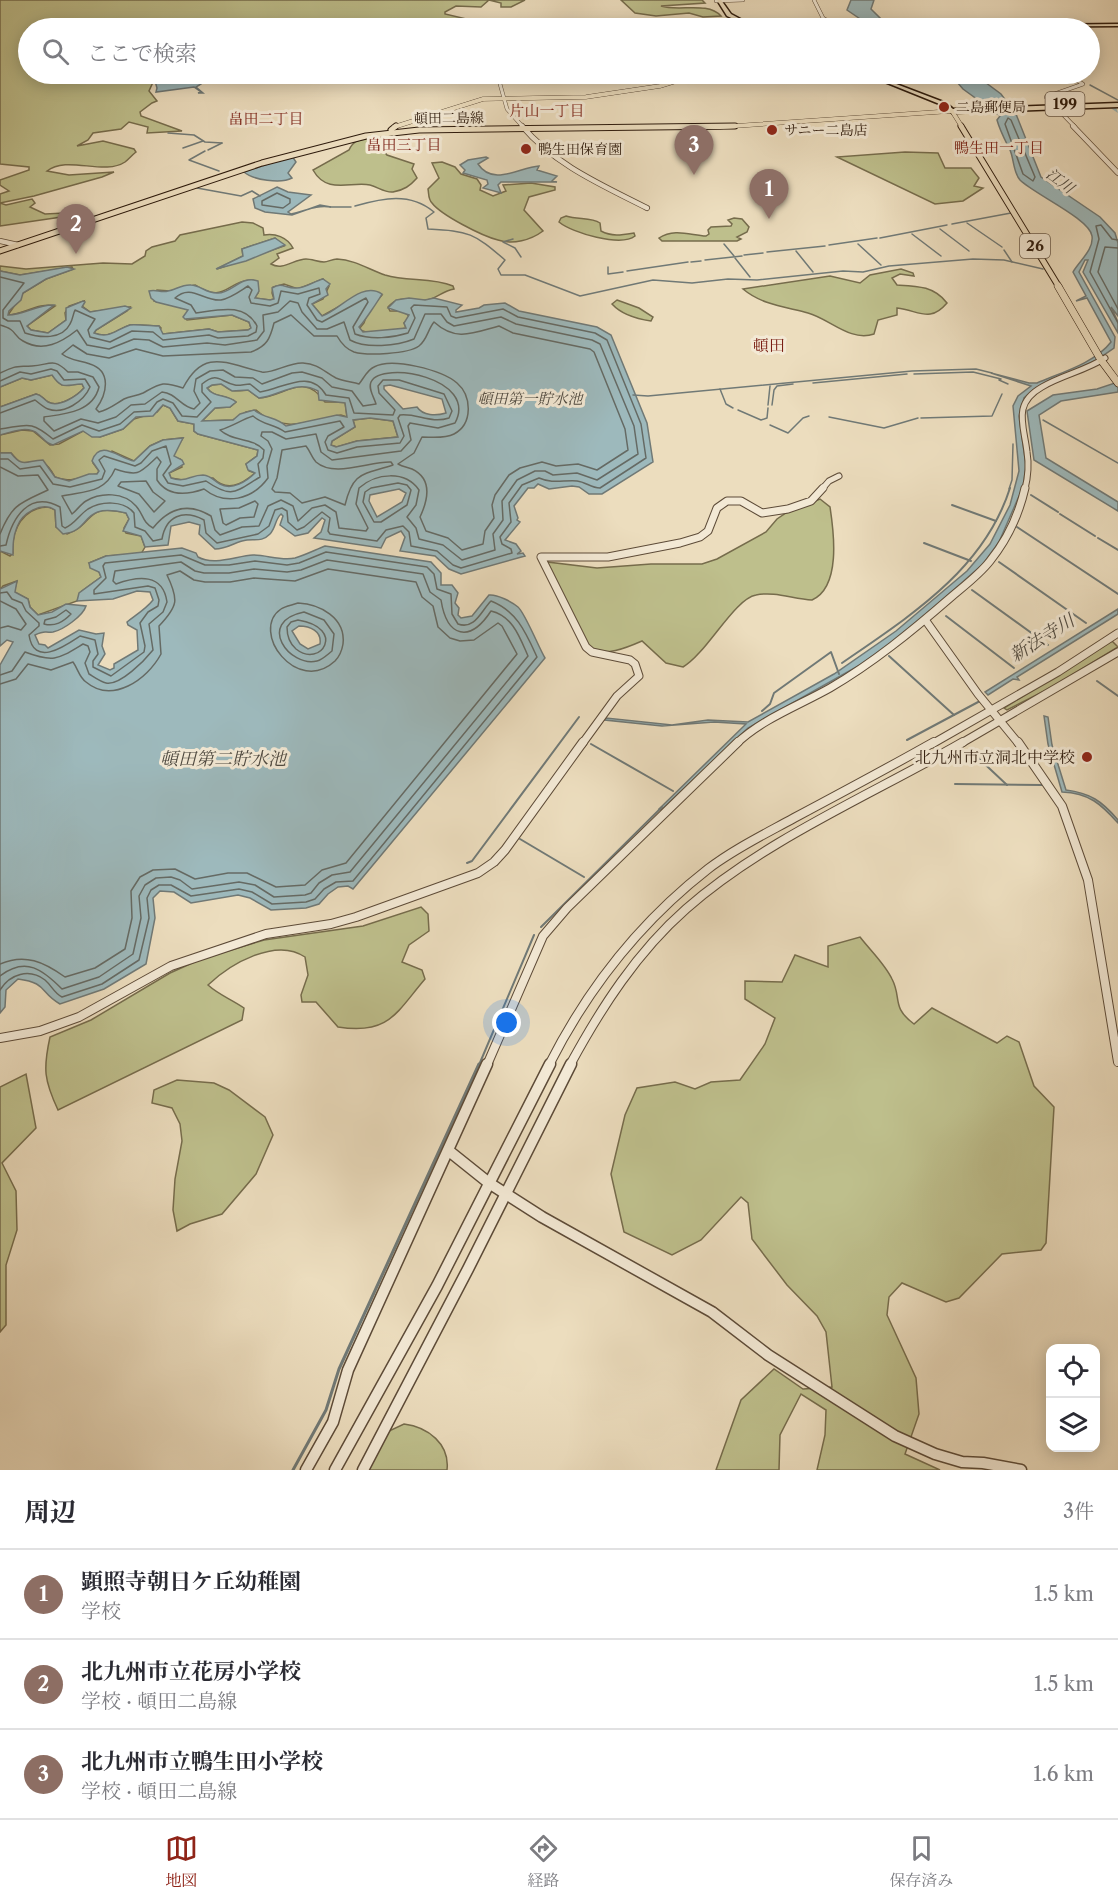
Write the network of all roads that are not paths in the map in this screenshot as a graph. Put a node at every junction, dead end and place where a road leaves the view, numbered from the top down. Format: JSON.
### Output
{"nodes":[{"id":1,"x":742,"y":0,"type":"edge"},
{"id":2,"x":814,"y":0,"type":"edge"},
{"id":3,"x":717,"y":1,"type":"edge"},
{"id":4,"x":735,"y":18,"type":"edge"},
{"id":5,"x":823,"y":18,"type":"edge"},
{"id":6,"x":1100,"y":25,"type":"edge"},
{"id":7,"x":1118,"y":25,"type":"edge"},
{"id":8,"x":666,"y":84,"type":"edge"},
{"id":9,"x":894,"y":84,"type":"edge"},
{"id":10,"x":1083,"y":84,"type":"edge"},
{"id":11,"x":501,"y":97,"type":"junction"},
{"id":12,"x":1117,"y":104,"type":"edge"},
{"id":13,"x":1054,"y":105,"type":"junction"},
{"id":14,"x":954,"y":110,"type":"junction"},
{"id":15,"x":520,"y":128,"type":"junction"},
{"id":16,"x":391,"y":130,"type":"junction"},
{"id":17,"x":1118,"y":173,"type":"edge"},
{"id":18,"x":636,"y":206,"type":"dead end"},
{"id":19,"x":647,"y":208,"type":"dead end"},
{"id":20,"x":0,"y":241,"type":"edge"},
{"id":21,"x":17,"y":244,"type":"junction"},
{"id":22,"x":0,"y":250,"type":"edge"},
{"id":23,"x":1103,"y":359,"type":"junction"},
{"id":24,"x":1118,"y":380,"type":"edge"},
{"id":25,"x":839,"y":476,"type":"dead end"},
{"id":26,"x":926,"y":621,"type":"junction"},
{"id":27,"x":1118,"y":633,"type":"edge"},
{"id":28,"x":1118,"y":652,"type":"edge"},
{"id":29,"x":992,"y":711,"type":"junction"},
{"id":30,"x":1000,"y":722,"type":"junction"},
{"id":31,"x":0,"y":1038,"type":"edge"},
{"id":32,"x":1118,"y":1062,"type":"edge"},
{"id":33,"x":449,"y":1151,"type":"junction"},
{"id":34,"x":489,"y":1183,"type":"junction"},
{"id":35,"x":506,"y":1194,"type":"junction"},
{"id":36,"x":306,"y":1470,"type":"edge"},
{"id":37,"x":335,"y":1470,"type":"edge"},
{"id":38,"x":363,"y":1470,"type":"edge"},
{"id":39,"x":1021,"y":1470,"type":"edge"}],
"edges":[{"from":1,"to":3,"type":"street"},
{"from":2,"to":5,"type":"street"},
{"from":3,"to":4,"type":"highway"},
{"from":6,"to":7,"type":"highway"},
{"from":8,"to":11,"type":"main road","name":"頓田二島線"},
{"from":9,"to":14,"type":"highway","number":"199"},
{"from":10,"to":13,"type":"street"},
{"from":11,"to":15,"type":"street"},
{"from":11,"to":16,"type":"main road","name":"頓田二島線"},
{"from":12,"to":13,"type":"highway","number":"199"},
{"from":12,"to":13,"type":"highway","number":"199"},
{"from":13,"to":14,"type":"highway","number":"199"},
{"from":13,"to":17,"type":"street"},
{"from":14,"to":15,"type":"main road","name":"頓田二島線"},
{"from":14,"to":23,"type":"main road","number":"26"},
{"from":15,"to":16,"type":"main road","name":"頓田二島線"},
{"from":15,"to":18,"type":"street"},
{"from":15,"to":19,"type":"street"},
{"from":15,"to":21,"type":"main road","name":"頓田二島線"},
{"from":16,"to":21,"type":"main road","name":"頓田二島線"},
{"from":20,"to":21,"type":"street"},
{"from":21,"to":22,"type":"main road","name":"頓田二島線"},
{"from":23,"to":24,"type":"main road","number":"26"},
{"from":23,"to":26,"type":"street"},
{"from":25,"to":31,"type":"street"},
{"from":26,"to":29,"type":"street"},
{"from":26,"to":33,"type":"street"},
{"from":27,"to":29,"type":"street"},
{"from":28,"to":30,"type":"street"},
{"from":29,"to":30,"type":"street"},
{"from":29,"to":34,"type":"street"},
{"from":30,"to":32,"type":"street"},
{"from":30,"to":35,"type":"street"},
{"from":33,"to":34,"type":"street"},
{"from":33,"to":36,"type":"street"},
{"from":34,"to":35,"type":"street"},
{"from":34,"to":37,"type":"street"},
{"from":35,"to":38,"type":"street"},
{"from":35,"to":39,"type":"street"}]}
